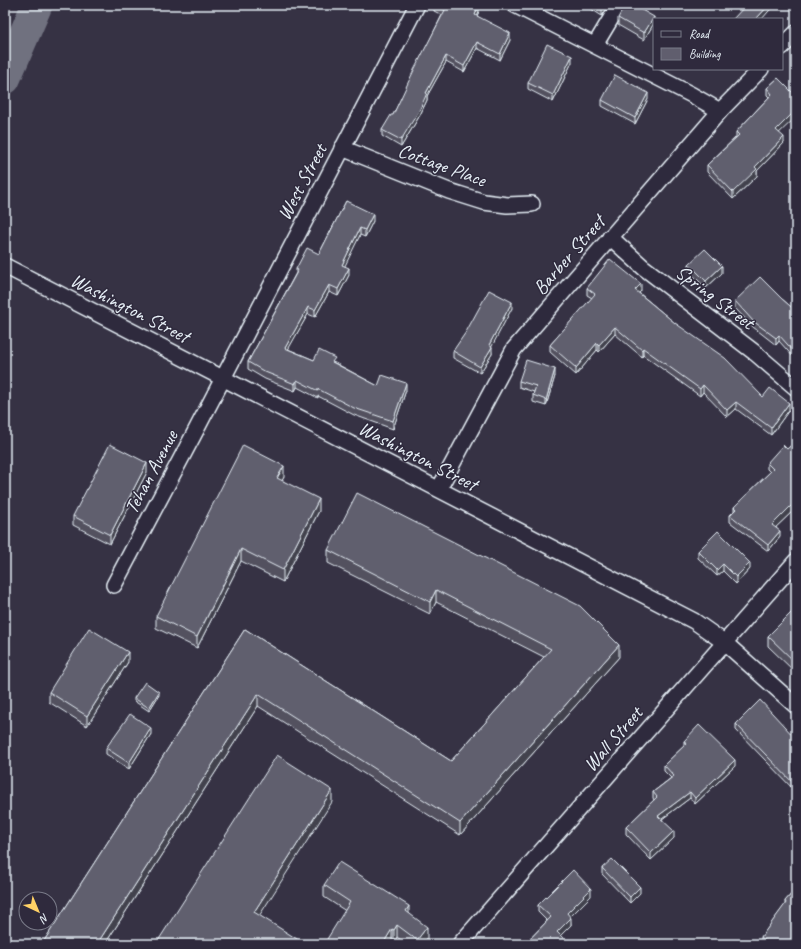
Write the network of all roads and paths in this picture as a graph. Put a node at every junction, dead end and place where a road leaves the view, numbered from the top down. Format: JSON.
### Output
{"nodes":[{"id":1,"x":417,"y":5,"type":"edge"},
{"id":2,"x":515,"y":5,"type":"edge"},
{"id":3,"x":619,"y":5,"type":"edge"},
{"id":4,"x":796,"y":33,"type":"edge"},
{"id":5,"x":595,"y":45,"type":"junction"},
{"id":6,"x":783,"y":47,"type":"edge"},
{"id":7,"x":760,"y":70,"type":"edge"},
{"id":8,"x":720,"y":111,"type":"junction"},
{"id":9,"x":342,"y":148,"type":"junction"},
{"id":10,"x":532,"y":204,"type":"dead end"},
{"id":11,"x":610,"y":237,"type":"junction"},
{"id":12,"x":5,"y":266,"type":"edge"},
{"id":13,"x":222,"y":378,"type":"junction"},
{"id":14,"x":796,"y":388,"type":"edge"},
{"id":15,"x":438,"y":489,"type":"junction"},
{"id":16,"x":796,"y":560,"type":"edge"},
{"id":17,"x":114,"y":585,"type":"dead end"},
{"id":18,"x":724,"y":642,"type":"junction"},
{"id":19,"x":796,"y":706,"type":"edge"},
{"id":20,"x":460,"y":944,"type":"edge"}],
"edges":[{"from":1,"to":9,"type":"street","name":"West Street"},
{"from":2,"to":5,"type":"street"},
{"from":3,"to":5,"type":"street"},
{"from":4,"to":6,"type":"street"},
{"from":5,"to":8,"type":"street"},
{"from":7,"to":8,"type":"street","name":"Barber Street"},
{"from":8,"to":11,"type":"street","name":"Barber Street"},
{"from":9,"to":10,"type":"street","name":"Cottage Place"},
{"from":9,"to":13,"type":"street","name":"West Street"},
{"from":11,"to":14,"type":"street","name":"Spring Street"},
{"from":11,"to":15,"type":"street","name":"Barber Street"},
{"from":12,"to":13,"type":"street","name":"Washington Street"},
{"from":13,"to":15,"type":"street","name":"Washington Street"},
{"from":13,"to":17,"type":"street","name":"Tehan Avenue"},
{"from":15,"to":18,"type":"street","name":"Washington Street"},
{"from":16,"to":18,"type":"street","name":"Wall Street"},
{"from":18,"to":19,"type":"street","name":"Washington Street"},
{"from":18,"to":20,"type":"street","name":"Wall Street"}]}
